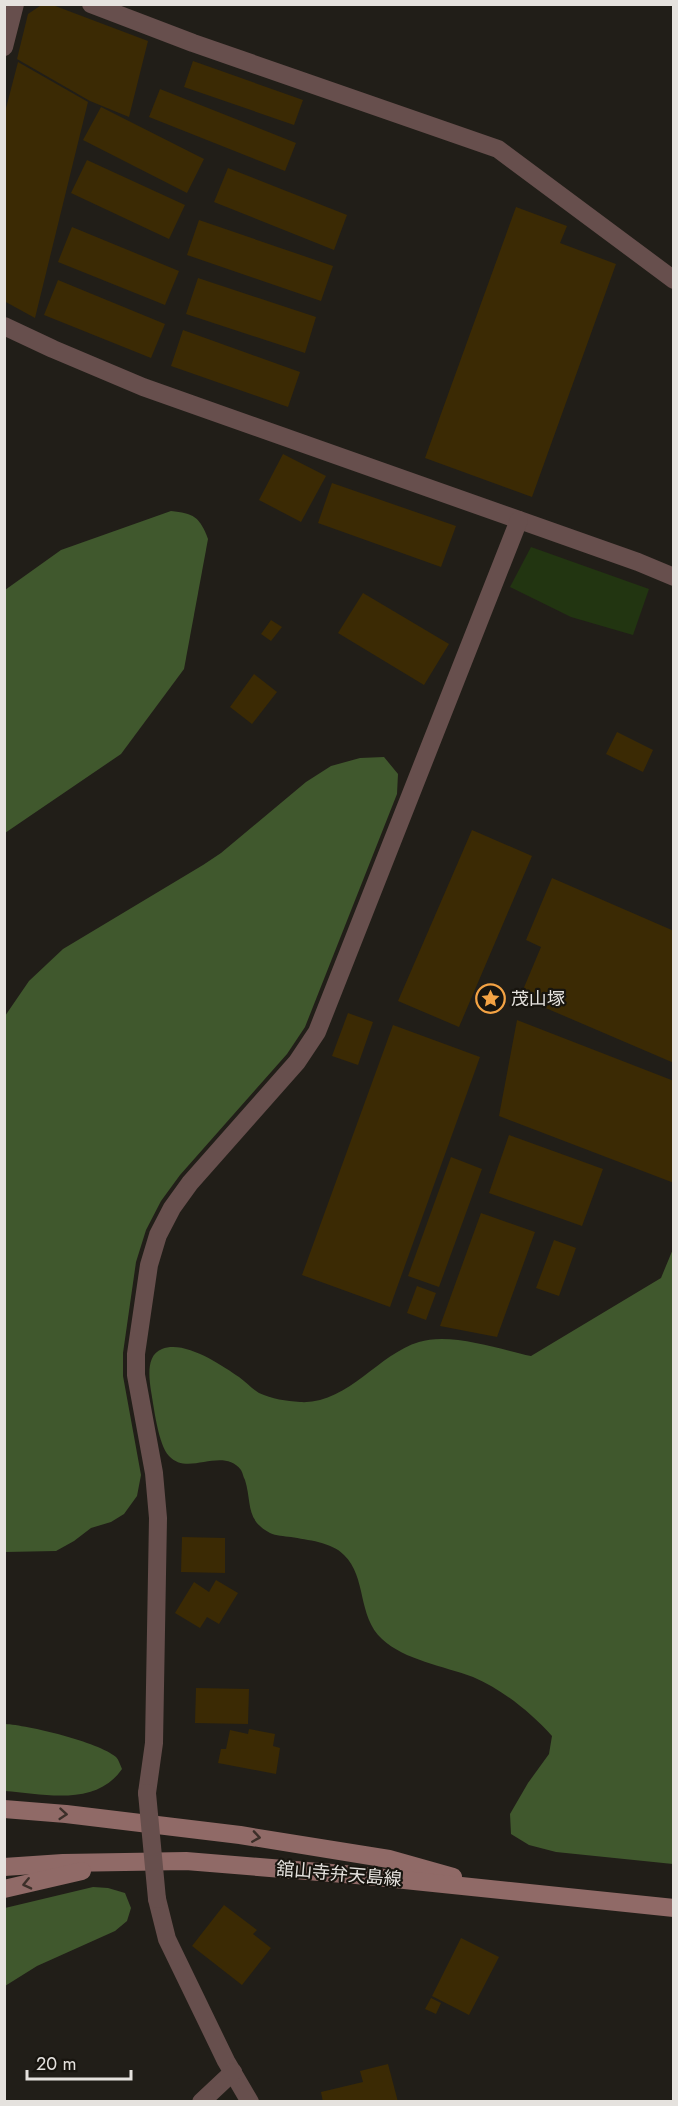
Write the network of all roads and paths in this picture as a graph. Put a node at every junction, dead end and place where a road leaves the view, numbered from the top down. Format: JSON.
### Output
{"nodes":[{"id":1,"x":15,"y":4,"type":"edge"},
{"id":2,"x":91,"y":4,"type":"edge"},
{"id":3,"x":4,"y":47,"type":"edge"},
{"id":4,"x":674,"y":280,"type":"edge"},
{"id":5,"x":4,"y":326,"type":"edge"},
{"id":6,"x":519,"y":520,"type":"junction"},
{"id":7,"x":674,"y":577,"type":"edge"},
{"id":8,"x":4,"y":1809,"type":"edge"},
{"id":9,"x":125,"y":1861,"type":"junction"},
{"id":10,"x":4,"y":1867,"type":"edge"},
{"id":11,"x":4,"y":1889,"type":"edge"},
{"id":12,"x":500,"y":1890,"type":"junction"},
{"id":13,"x":674,"y":1908,"type":"edge"},
{"id":14,"x":233,"y":2072,"type":"junction"},
{"id":15,"x":201,"y":2102,"type":"edge"},
{"id":16,"x":250,"y":2102,"type":"edge"}],
"edges":[{"from":1,"to":3,"type":"street"},
{"from":2,"to":4,"type":"street"},
{"from":5,"to":6,"type":"street"},
{"from":6,"to":7,"type":"street"},
{"from":6,"to":14,"type":"street","bridge":true},
{"from":8,"to":12,"type":"main road","one_way":true},
{"from":9,"to":10,"type":"main road","name":"舘山寺弁天島線"},
{"from":9,"to":11,"type":"main road","one_way":true},
{"from":9,"to":12,"type":"main road","name":"舘山寺弁天島線"},
{"from":12,"to":13,"type":"main road","name":"舘山寺弁天島線"},
{"from":14,"to":15,"type":"street"},
{"from":14,"to":16,"type":"street"}]}
